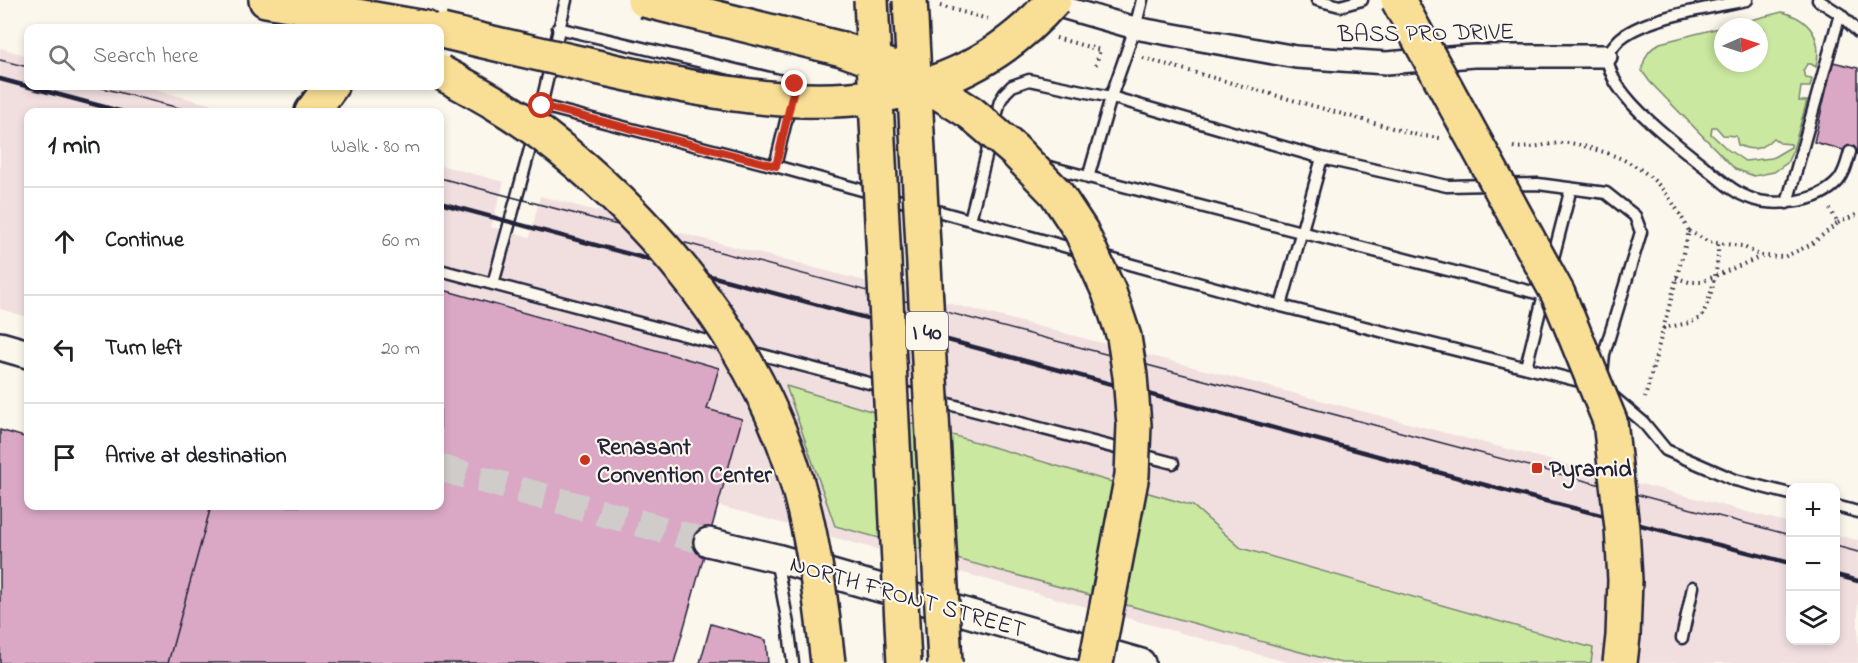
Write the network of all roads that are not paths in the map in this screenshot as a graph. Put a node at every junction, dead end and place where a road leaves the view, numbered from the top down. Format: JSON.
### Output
{"nodes":[{"id":1,"x":265,"y":0,"type":"edge"},
{"id":2,"x":398,"y":0,"type":"edge"},
{"id":3,"x":566,"y":0,"type":"edge"},
{"id":4,"x":644,"y":0,"type":"edge"},
{"id":5,"x":871,"y":0,"type":"edge"},
{"id":6,"x":910,"y":0,"type":"edge"},
{"id":7,"x":1038,"y":0,"type":"edge"},
{"id":8,"x":1054,"y":0,"type":"edge"},
{"id":9,"x":1142,"y":0,"type":"edge"},
{"id":10,"x":1317,"y":0,"type":"edge"},
{"id":11,"x":1362,"y":0,"type":"edge"},
{"id":12,"x":1398,"y":0,"type":"edge"},
{"id":13,"x":1746,"y":0,"type":"edge"},
{"id":14,"x":1818,"y":0,"type":"edge"},
{"id":15,"x":1840,"y":14,"type":"junction"},
{"id":16,"x":324,"y":24,"type":"edge"},
{"id":17,"x":379,"y":24,"type":"edge"},
{"id":18,"x":402,"y":24,"type":"edge"},
{"id":19,"x":558,"y":28,"type":"junction"},
{"id":20,"x":1134,"y":28,"type":"junction"},
{"id":21,"x":444,"y":32,"type":"edge"},
{"id":22,"x":1858,"y":32,"type":"edge"},
{"id":23,"x":1606,"y":56,"type":"junction"},
{"id":24,"x":444,"y":74,"type":"edge"},
{"id":25,"x":328,"y":90,"type":"edge"},
{"id":26,"x":1111,"y":97,"type":"junction"},
{"id":27,"x":542,"y":106,"type":"junction"},
{"id":28,"x":315,"y":108,"type":"edge"},
{"id":29,"x":987,"y":149,"type":"junction"},
{"id":30,"x":1850,"y":152,"type":"dead end"},
{"id":31,"x":1322,"y":158,"type":"junction"},
{"id":32,"x":776,"y":166,"type":"junction"},
{"id":33,"x":1088,"y":177,"type":"junction"},
{"id":34,"x":1571,"y":188,"type":"junction"},
{"id":35,"x":1787,"y":203,"type":"junction"},
{"id":36,"x":970,"y":220,"type":"junction"},
{"id":37,"x":1301,"y":232,"type":"junction"},
{"id":38,"x":444,"y":271,"type":"edge"},
{"id":39,"x":493,"y":284,"type":"junction"},
{"id":40,"x":1544,"y":296,"type":"junction"},
{"id":41,"x":1281,"y":306,"type":"junction"},
{"id":42,"x":0,"y":346,"type":"edge"},
{"id":43,"x":24,"y":353,"type":"edge"},
{"id":44,"x":1526,"y":367,"type":"junction"},
{"id":45,"x":1601,"y":386,"type":"junction"},
{"id":46,"x":1173,"y":463,"type":"dead end"},
{"id":47,"x":1786,"y":493,"type":"edge"},
{"id":48,"x":1840,"y":507,"type":"edge"},
{"id":49,"x":1858,"y":512,"type":"edge"},
{"id":50,"x":708,"y":542,"type":"tunnel mouth"},
{"id":51,"x":776,"y":558,"type":"junction"},
{"id":52,"x":1693,"y":587,"type":"dead end"},
{"id":53,"x":1682,"y":638,"type":"dead end"},
{"id":54,"x":793,"y":663,"type":"edge"},
{"id":55,"x":828,"y":663,"type":"edge"},
{"id":56,"x":904,"y":663,"type":"edge"},
{"id":57,"x":945,"y":663,"type":"edge"},
{"id":58,"x":1096,"y":663,"type":"edge"},
{"id":59,"x":1141,"y":663,"type":"edge"},
{"id":60,"x":1620,"y":663,"type":"edge"}],
"edges":[{"from":1,"to":16,"type":"highway"},
{"from":1,"to":18,"type":"highway"},
{"from":2,"to":17,"type":"highway"},
{"from":3,"to":19,"type":"lane"},
{"from":4,"to":58,"type":"highway","bridge":true},
{"from":5,"to":56,"type":"highway","number":"I 40","bridge":true},
{"from":6,"to":57,"type":"highway","number":"I 40","bridge":true},
{"from":7,"to":20,"type":"street","name":"BASS PRO DRIVE"},
{"from":8,"to":21,"type":"highway","bridge":true},
{"from":9,"to":20,"type":"lane"},
{"from":10,"to":11,"type":"lane"},
{"from":12,"to":60,"type":"highway","bridge":true},
{"from":13,"to":23,"type":"lane"},
{"from":14,"to":15,"type":"lane"},
{"from":15,"to":22,"type":"lane"},
{"from":15,"to":35,"type":"lane"},
{"from":19,"to":27,"type":"lane"},
{"from":19,"to":32,"type":"lane"},
{"from":20,"to":23,"type":"street","name":"BASS PRO DRIVE"},
{"from":20,"to":26,"type":"lane"},
{"from":23,"to":35,"type":"lane"},
{"from":24,"to":55,"type":"highway","bridge":true},
{"from":25,"to":28,"type":"highway"},
{"from":26,"to":29,"type":"lane"},
{"from":26,"to":31,"type":"lane"},
{"from":26,"to":33,"type":"lane"},
{"from":27,"to":32,"type":"lane"},
{"from":27,"to":39,"type":"lane"},
{"from":29,"to":33,"type":"lane"},
{"from":29,"to":36,"type":"lane"},
{"from":30,"to":35,"type":"lane"},
{"from":31,"to":34,"type":"lane"},
{"from":31,"to":37,"type":"lane"},
{"from":32,"to":36,"type":"lane"},
{"from":33,"to":37,"type":"lane"},
{"from":34,"to":40,"type":"lane"},
{"from":34,"to":45,"type":"lane"},
{"from":36,"to":41,"type":"lane"},
{"from":37,"to":40,"type":"lane"},
{"from":37,"to":41,"type":"lane"},
{"from":38,"to":39,"type":"lane"},
{"from":39,"to":46,"type":"lane"},
{"from":40,"to":44,"type":"lane"},
{"from":41,"to":44,"type":"lane"},
{"from":42,"to":43,"type":"street"},
{"from":44,"to":45,"type":"lane"},
{"from":45,"to":47,"type":"lane"},
{"from":48,"to":49,"type":"lane"},
{"from":50,"to":51,"type":"street","name":"NORTH FRONT STREET"},
{"from":51,"to":54,"type":"lane"},
{"from":51,"to":59,"type":"street","name":"NORTH FRONT STREET"},
{"from":52,"to":53,"type":"lane"}]}
